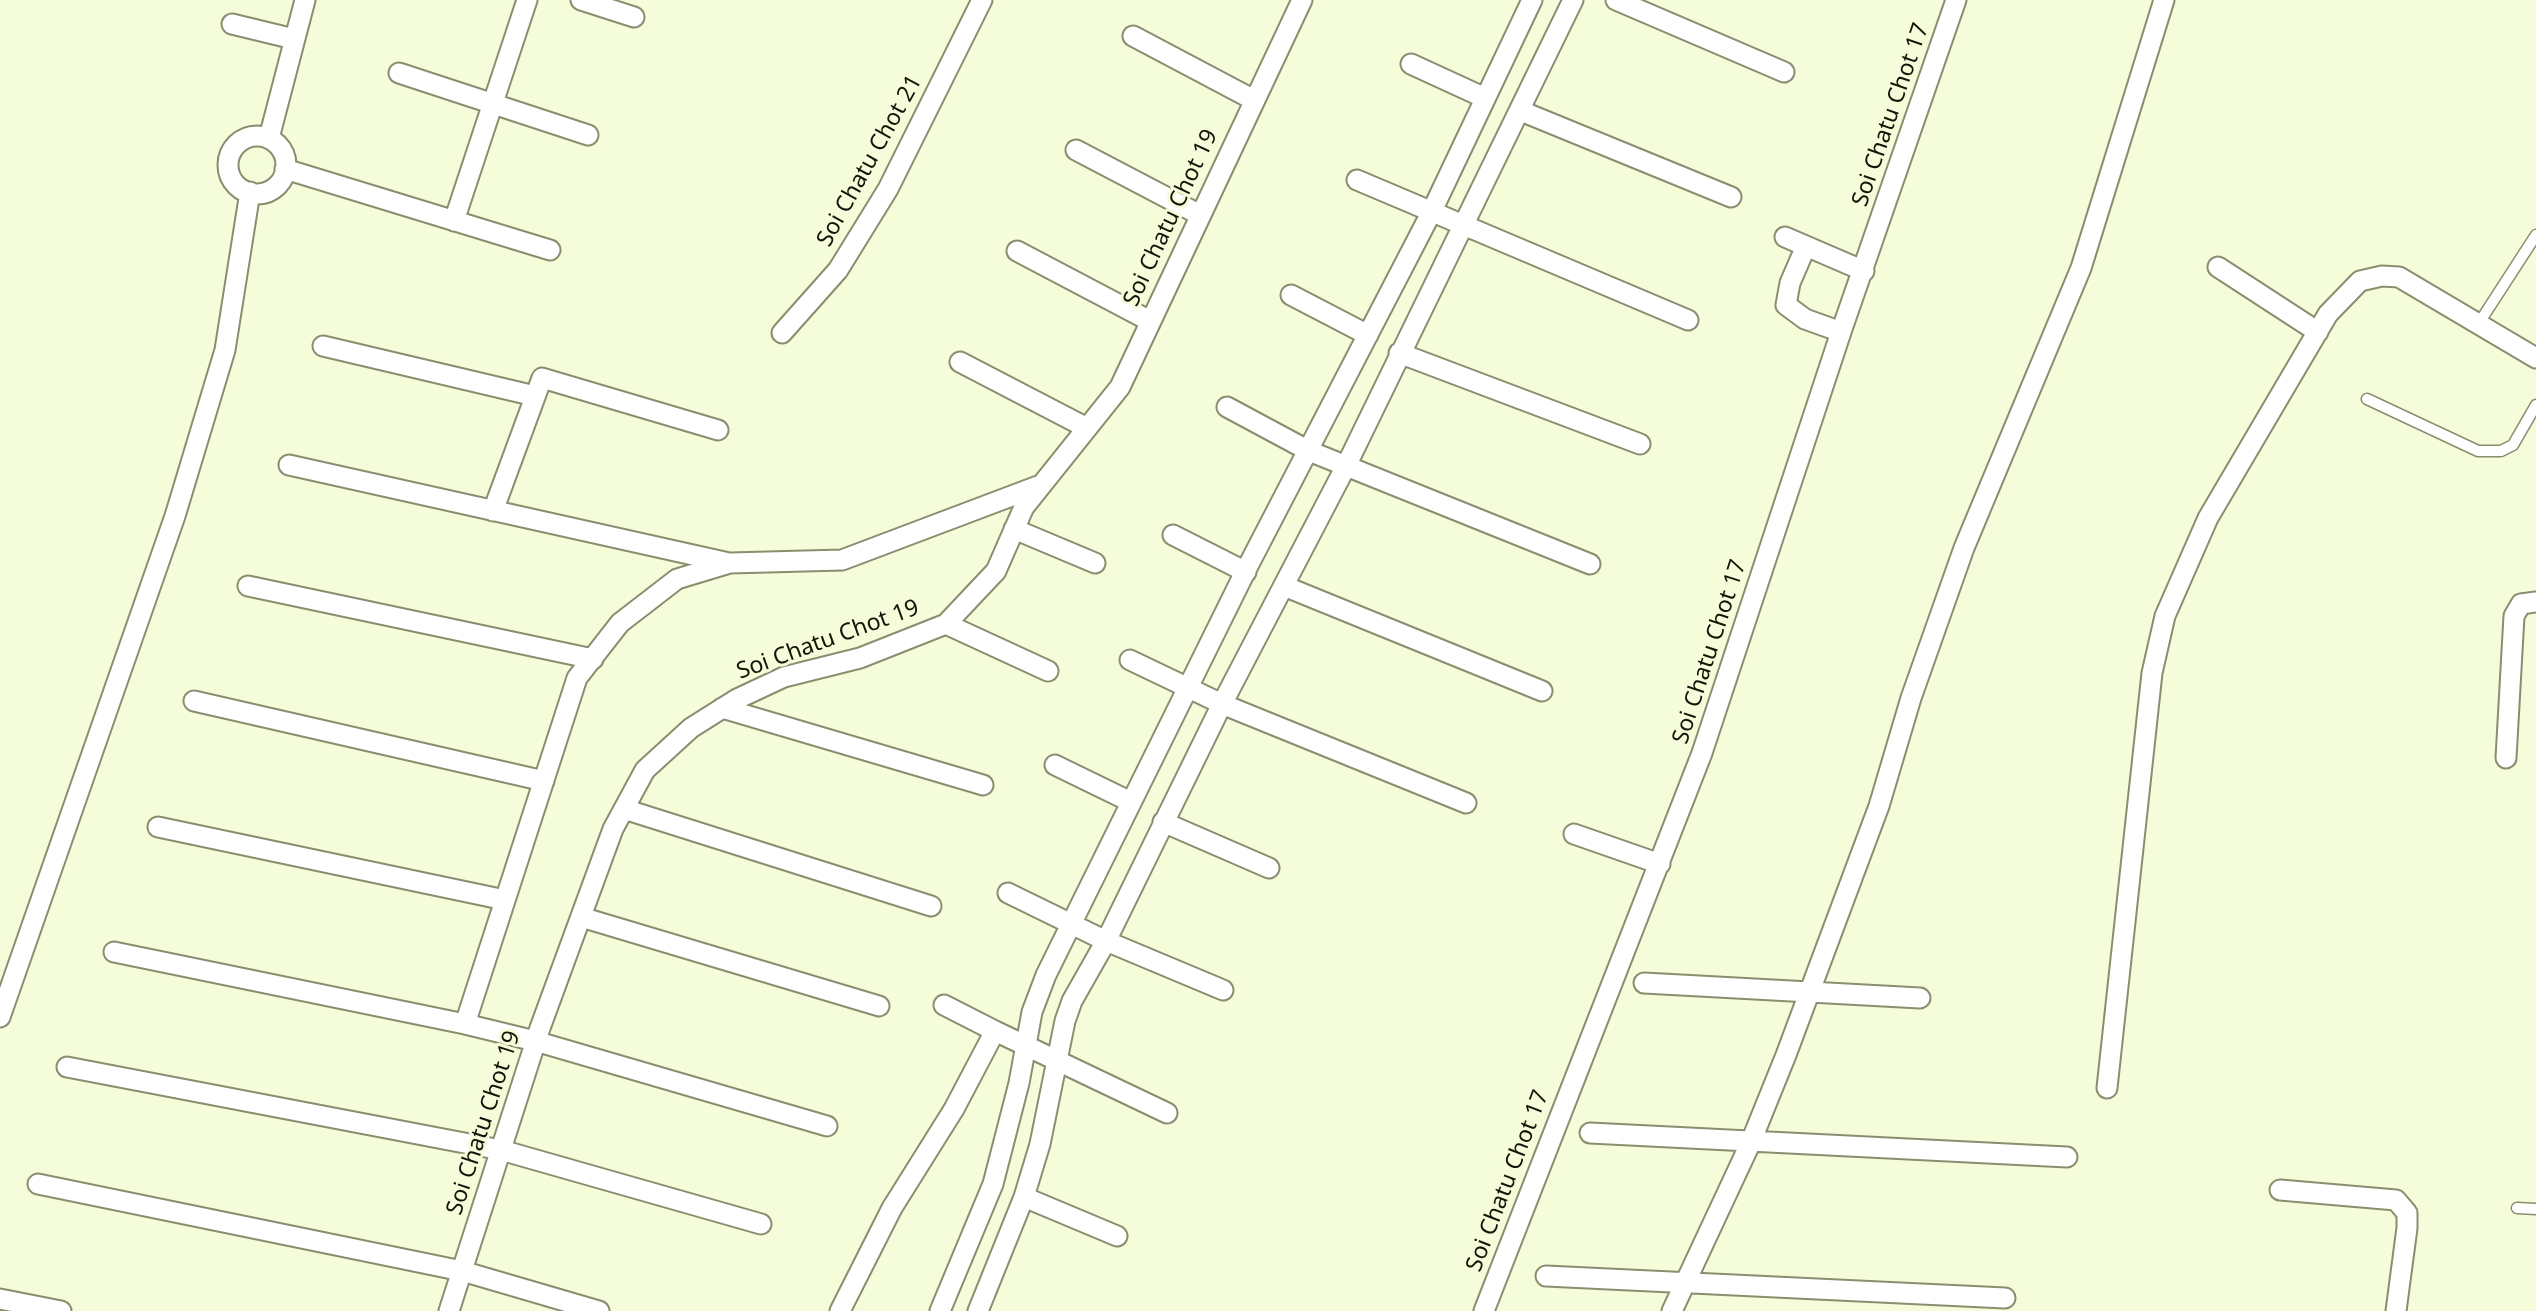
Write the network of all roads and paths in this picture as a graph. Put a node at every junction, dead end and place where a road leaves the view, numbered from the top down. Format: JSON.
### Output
{"nodes":[{"id":1,"x":305,"y":0,"type":"edge"},
{"id":2,"x":527,"y":0,"type":"edge"},
{"id":3,"x":581,"y":0,"type":"edge"},
{"id":4,"x":982,"y":0,"type":"edge"},
{"id":5,"x":1302,"y":0,"type":"edge"},
{"id":6,"x":1532,"y":0,"type":"edge"},
{"id":7,"x":1573,"y":0,"type":"edge"},
{"id":8,"x":1616,"y":0,"type":"edge"},
{"id":9,"x":1956,"y":0,"type":"edge"},
{"id":10,"x":2164,"y":0,"type":"edge"},
{"id":11,"x":634,"y":17,"type":"dead end"},
{"id":12,"x":232,"y":24,"type":"dead end"},
{"id":13,"x":1133,"y":36,"type":"dead end"},
{"id":14,"x":294,"y":39,"type":"junction"},
{"id":15,"x":1411,"y":64,"type":"dead end"},
{"id":16,"x":1784,"y":72,"type":"dead end"},
{"id":17,"x":399,"y":73,"type":"dead end"},
{"id":18,"x":1485,"y":98,"type":"junction"},
{"id":19,"x":1254,"y":100,"type":"junction"},
{"id":20,"x":493,"y":104,"type":"junction"},
{"id":21,"x":1521,"y":111,"type":"junction"},
{"id":22,"x":587,"y":135,"type":"dead end"},
{"id":23,"x":269,"y":138,"type":"junction"},
{"id":24,"x":1076,"y":150,"type":"dead end"},
{"id":25,"x":285,"y":169,"type":"junction"},
{"id":26,"x":1357,"y":180,"type":"dead end"},
{"id":27,"x":250,"y":192,"type":"junction"},
{"id":28,"x":1731,"y":197,"type":"dead end"},
{"id":29,"x":1431,"y":213,"type":"junction"},
{"id":30,"x":1200,"y":215,"type":"junction"},
{"id":31,"x":454,"y":221,"type":"junction"},
{"id":32,"x":1462,"y":225,"type":"junction"},
{"id":33,"x":2536,"y":234,"type":"edge"},
{"id":34,"x":1785,"y":237,"type":"dead end"},
{"id":35,"x":1806,"y":246,"type":"junction"},
{"id":36,"x":550,"y":250,"type":"dead end"},
{"id":37,"x":1017,"y":251,"type":"dead end"},
{"id":38,"x":2218,"y":267,"type":"dead end"},
{"id":39,"x":1864,"y":271,"type":"junction"},
{"id":40,"x":1291,"y":295,"type":"dead end"},
{"id":41,"x":1688,"y":320,"type":"dead end"},
{"id":42,"x":1150,"y":321,"type":"junction"},
{"id":43,"x":2479,"y":323,"type":"junction"},
{"id":44,"x":1841,"y":332,"type":"junction"},
{"id":45,"x":2318,"y":332,"type":"junction"},
{"id":46,"x":782,"y":333,"type":"dead end"},
{"id":47,"x":1368,"y":335,"type":"junction"},
{"id":48,"x":323,"y":346,"type":"dead end"},
{"id":49,"x":1399,"y":353,"type":"junction"},
{"id":50,"x":2536,"y":358,"type":"edge"},
{"id":51,"x":960,"y":362,"type":"dead end"},
{"id":52,"x":535,"y":396,"type":"junction"},
{"id":53,"x":2367,"y":399,"type":"dead end"},
{"id":54,"x":2536,"y":405,"type":"edge"},
{"id":55,"x":1227,"y":407,"type":"dead end"},
{"id":56,"x":1087,"y":428,"type":"junction"},
{"id":57,"x":718,"y":430,"type":"dead end"},
{"id":58,"x":1640,"y":444,"type":"dead end"},
{"id":59,"x":1310,"y":451,"type":"junction"},
{"id":60,"x":289,"y":465,"type":"dead end"},
{"id":61,"x":1346,"y":466,"type":"junction"},
{"id":62,"x":1041,"y":486,"type":"junction"},
{"id":63,"x":493,"y":511,"type":"junction"},
{"id":64,"x":1014,"y":529,"type":"junction"},
{"id":65,"x":1173,"y":536,"type":"dead end"},
{"id":66,"x":730,"y":563,"type":"junction"},
{"id":67,"x":1095,"y":563,"type":"dead end"},
{"id":68,"x":1590,"y":565,"type":"dead end"},
{"id":69,"x":1246,"y":572,"type":"junction"},
{"id":70,"x":248,"y":586,"type":"dead end"},
{"id":71,"x":1283,"y":586,"type":"junction"},
{"id":72,"x":2536,"y":602,"type":"edge"},
{"id":73,"x":946,"y":624,"type":"junction"},
{"id":74,"x":593,"y":659,"type":"junction"},
{"id":75,"x":1130,"y":660,"type":"dead end"},
{"id":76,"x":1048,"y":671,"type":"dead end"},
{"id":77,"x":1188,"y":688,"type":"junction"},
{"id":78,"x":1542,"y":691,"type":"dead end"},
{"id":79,"x":194,"y":701,"type":"dead end"},
{"id":80,"x":1222,"y":704,"type":"junction"},
{"id":81,"x":722,"y":708,"type":"junction"},
{"id":82,"x":2505,"y":758,"type":"dead end"},
{"id":83,"x":1055,"y":765,"type":"dead end"},
{"id":84,"x":544,"y":781,"type":"junction"},
{"id":85,"x":983,"y":785,"type":"dead end"},
{"id":86,"x":1131,"y":802,"type":"junction"},
{"id":87,"x":1466,"y":803,"type":"dead end"},
{"id":88,"x":624,"y":809,"type":"junction"},
{"id":89,"x":1163,"y":822,"type":"junction"},
{"id":90,"x":158,"y":827,"type":"dead end"},
{"id":91,"x":1574,"y":834,"type":"dead end"},
{"id":92,"x":1660,"y":864,"type":"junction"},
{"id":93,"x":1269,"y":868,"type":"dead end"},
{"id":94,"x":1008,"y":893,"type":"dead end"},
{"id":95,"x":505,"y":900,"type":"junction"},
{"id":96,"x":931,"y":906,"type":"dead end"},
{"id":97,"x":581,"y":917,"type":"junction"},
{"id":98,"x":1072,"y":925,"type":"junction"},
{"id":99,"x":1106,"y":941,"type":"junction"},
{"id":100,"x":114,"y":952,"type":"dead end"},
{"id":101,"x":1644,"y":982,"type":"dead end"},
{"id":102,"x":1223,"y":990,"type":"dead end"},
{"id":103,"x":1808,"y":994,"type":"junction"},
{"id":104,"x":1920,"y":998,"type":"dead end"},
{"id":105,"x":944,"y":1005,"type":"dead end"},
{"id":106,"x":879,"y":1006,"type":"dead end"},
{"id":107,"x":0,"y":1017,"type":"edge"},
{"id":108,"x":465,"y":1024,"type":"junction"},
{"id":109,"x":995,"y":1031,"type":"junction"},
{"id":110,"x":535,"y":1041,"type":"junction"},
{"id":111,"x":1024,"y":1047,"type":"junction"},
{"id":112,"x":1059,"y":1064,"type":"junction"},
{"id":113,"x":67,"y":1067,"type":"dead end"},
{"id":114,"x":2107,"y":1088,"type":"dead end"},
{"id":115,"x":1167,"y":1113,"type":"dead end"},
{"id":116,"x":827,"y":1126,"type":"dead end"},
{"id":117,"x":1590,"y":1133,"type":"dead end"},
{"id":118,"x":1750,"y":1144,"type":"junction"},
{"id":119,"x":501,"y":1150,"type":"junction"},
{"id":120,"x":2067,"y":1157,"type":"dead end"},
{"id":121,"x":38,"y":1184,"type":"dead end"},
{"id":122,"x":2280,"y":1190,"type":"dead end"},
{"id":123,"x":1024,"y":1197,"type":"junction"},
{"id":124,"x":2517,"y":1208,"type":"dead end"},
{"id":125,"x":2536,"y":1209,"type":"edge"},
{"id":126,"x":761,"y":1224,"type":"dead end"},
{"id":127,"x":1117,"y":1236,"type":"dead end"},
{"id":128,"x":462,"y":1271,"type":"junction"},
{"id":129,"x":1546,"y":1276,"type":"dead end"},
{"id":130,"x":1686,"y":1284,"type":"junction"},
{"id":131,"x":2006,"y":1298,"type":"dead end"},
{"id":132,"x":0,"y":1299,"type":"edge"},
{"id":133,"x":947,"y":1309,"type":"edge"},
{"id":134,"x":61,"y":1311,"type":"edge"},
{"id":135,"x":449,"y":1311,"type":"edge"},
{"id":136,"x":599,"y":1311,"type":"edge"},
{"id":137,"x":840,"y":1311,"type":"edge"},
{"id":138,"x":978,"y":1311,"type":"edge"},
{"id":139,"x":1484,"y":1311,"type":"edge"},
{"id":140,"x":1672,"y":1311,"type":"edge"},
{"id":141,"x":2396,"y":1311,"type":"edge"}],
"edges":[{"from":1,"to":14,"type":"street"},
{"from":2,"to":20,"type":"street"},
{"from":3,"to":11,"type":"street"},
{"from":4,"to":46,"type":"street","name":"Soi Chatu Chot 21"},
{"from":5,"to":19,"type":"street","name":"Soi Chatu Chot 19"},
{"from":6,"to":18,"type":"street"},
{"from":7,"to":21,"type":"street"},
{"from":8,"to":16,"type":"street"},
{"from":9,"to":39,"type":"street","name":"Soi Chatu Chot 17"},
{"from":10,"to":103,"type":"street"},
{"from":12,"to":14,"type":"street"},
{"from":13,"to":19,"type":"street"},
{"from":14,"to":23,"type":"street"},
{"from":15,"to":18,"type":"street"},
{"from":17,"to":20,"type":"street"},
{"from":18,"to":29,"type":"street"},
{"from":19,"to":30,"type":"street","name":"Soi Chatu Chot 19"},
{"from":20,"to":22,"type":"street"},
{"from":20,"to":31,"type":"street"},
{"from":21,"to":28,"type":"street"},
{"from":21,"to":32,"type":"street"},
{"from":23,"to":25,"type":"street"},
{"from":23,"to":27,"type":"street"},
{"from":24,"to":30,"type":"street"},
{"from":25,"to":27,"type":"street"},
{"from":25,"to":31,"type":"street"},
{"from":26,"to":29,"type":"street"},
{"from":27,"to":107,"type":"street"},
{"from":29,"to":32,"type":"street"},
{"from":29,"to":47,"type":"street"},
{"from":30,"to":42,"type":"street","name":"Soi Chatu Chot 19"},
{"from":31,"to":36,"type":"street"},
{"from":32,"to":41,"type":"street"},
{"from":32,"to":49,"type":"street"},
{"from":33,"to":43,"type":"lane"},
{"from":34,"to":35,"type":"street"},
{"from":35,"to":39,"type":"street"},
{"from":35,"to":44,"type":"street"},
{"from":37,"to":42,"type":"street"},
{"from":38,"to":45,"type":"street"},
{"from":39,"to":44,"type":"street","name":"Soi Chatu Chot 17"},
{"from":40,"to":47,"type":"street"},
{"from":42,"to":56,"type":"street","name":"Soi Chatu Chot 19"},
{"from":43,"to":45,"type":"street"},
{"from":43,"to":50,"type":"street"},
{"from":44,"to":92,"type":"street","name":"Soi Chatu Chot 17"},
{"from":45,"to":114,"type":"street"},
{"from":47,"to":59,"type":"street"},
{"from":48,"to":52,"type":"street"},
{"from":49,"to":58,"type":"street"},
{"from":49,"to":61,"type":"street"},
{"from":51,"to":56,"type":"street"},
{"from":52,"to":57,"type":"street"},
{"from":52,"to":63,"type":"street"},
{"from":53,"to":54,"type":"lane"},
{"from":55,"to":59,"type":"street"},
{"from":56,"to":62,"type":"street","name":"Soi Chatu Chot 19"},
{"from":59,"to":61,"type":"street"},
{"from":59,"to":69,"type":"street"},
{"from":60,"to":63,"type":"street"},
{"from":61,"to":68,"type":"street"},
{"from":61,"to":71,"type":"street"},
{"from":62,"to":64,"type":"street","name":"Soi Chatu Chot 19"},
{"from":62,"to":66,"type":"street"},
{"from":63,"to":66,"type":"street"},
{"from":64,"to":67,"type":"street"},
{"from":64,"to":73,"type":"street","name":"Soi Chatu Chot 19"},
{"from":65,"to":69,"type":"street"},
{"from":66,"to":74,"type":"street"},
{"from":69,"to":77,"type":"street"},
{"from":70,"to":74,"type":"street"},
{"from":71,"to":78,"type":"street"},
{"from":71,"to":80,"type":"street"},
{"from":72,"to":82,"type":"street"},
{"from":73,"to":76,"type":"street"},
{"from":73,"to":81,"type":"street","name":"Soi Chatu Chot 19"},
{"from":74,"to":84,"type":"street"},
{"from":75,"to":77,"type":"street"},
{"from":77,"to":80,"type":"street"},
{"from":77,"to":86,"type":"street"},
{"from":79,"to":84,"type":"street"},
{"from":80,"to":87,"type":"street"},
{"from":80,"to":89,"type":"street"},
{"from":81,"to":85,"type":"street"},
{"from":81,"to":88,"type":"street","name":"Soi Chatu Chot 19"},
{"from":83,"to":86,"type":"street"},
{"from":84,"to":95,"type":"street"},
{"from":86,"to":98,"type":"street"},
{"from":88,"to":96,"type":"street"},
{"from":88,"to":97,"type":"street","name":"Soi Chatu Chot 19"},
{"from":89,"to":93,"type":"street"},
{"from":89,"to":99,"type":"street"},
{"from":90,"to":95,"type":"street"},
{"from":91,"to":92,"type":"street"},
{"from":92,"to":139,"type":"street","name":"Soi Chatu Chot 17"},
{"from":94,"to":98,"type":"street"},
{"from":95,"to":108,"type":"street"},
{"from":97,"to":106,"type":"street"},
{"from":97,"to":110,"type":"street","name":"Soi Chatu Chot 19"},
{"from":98,"to":99,"type":"street"},
{"from":98,"to":111,"type":"street"},
{"from":99,"to":102,"type":"street"},
{"from":99,"to":112,"type":"street"},
{"from":100,"to":108,"type":"street"},
{"from":101,"to":103,"type":"street"},
{"from":103,"to":104,"type":"street"},
{"from":103,"to":118,"type":"street"},
{"from":105,"to":109,"type":"street"},
{"from":108,"to":110,"type":"street"},
{"from":109,"to":111,"type":"street"},
{"from":109,"to":137,"type":"street"},
{"from":110,"to":116,"type":"street"},
{"from":110,"to":119,"type":"street","name":"Soi Chatu Chot 19"},
{"from":111,"to":112,"type":"street"},
{"from":111,"to":133,"type":"street"},
{"from":112,"to":115,"type":"street"},
{"from":112,"to":123,"type":"street"},
{"from":113,"to":119,"type":"street"},
{"from":117,"to":118,"type":"street"},
{"from":118,"to":120,"type":"street"},
{"from":118,"to":130,"type":"street"},
{"from":119,"to":126,"type":"street"},
{"from":119,"to":128,"type":"street","name":"Soi Chatu Chot 19"},
{"from":121,"to":128,"type":"street"},
{"from":122,"to":141,"type":"street"},
{"from":123,"to":127,"type":"street"},
{"from":123,"to":138,"type":"street"},
{"from":124,"to":125,"type":"lane"},
{"from":128,"to":135,"type":"street","name":"Soi Chatu Chot 19"},
{"from":128,"to":136,"type":"street"},
{"from":129,"to":130,"type":"street"},
{"from":130,"to":131,"type":"street"},
{"from":130,"to":140,"type":"street"},
{"from":132,"to":134,"type":"street"}]}
